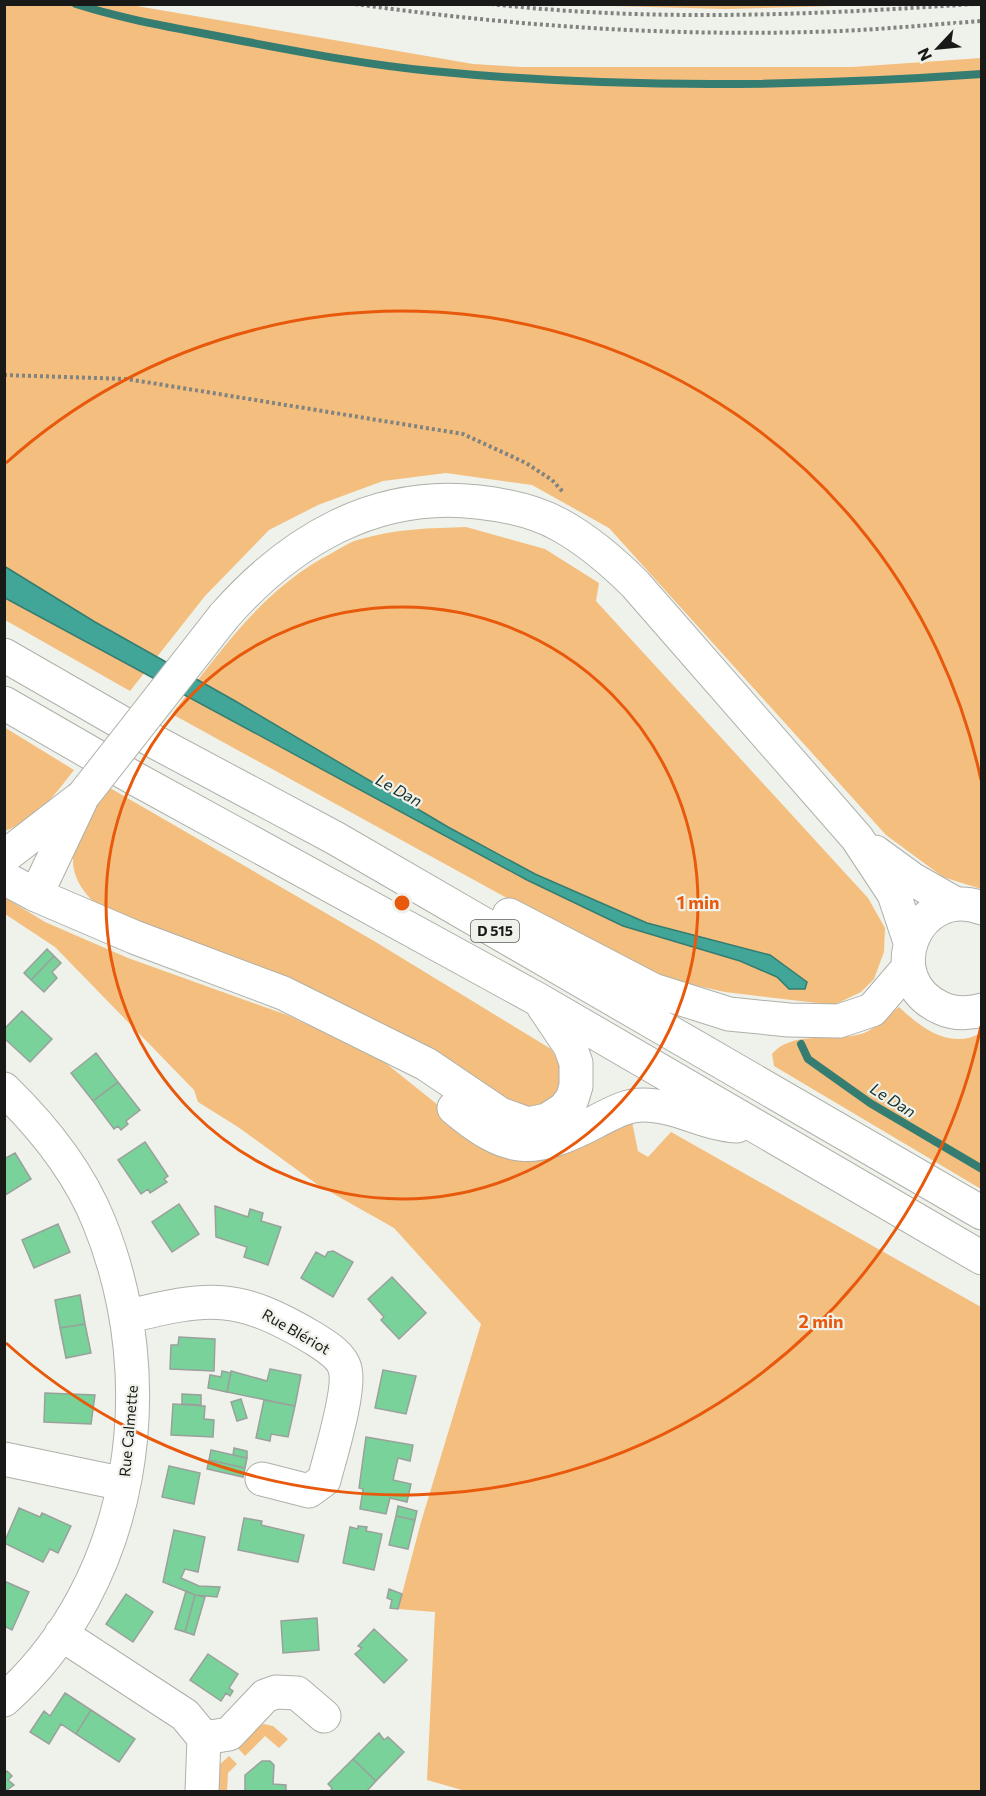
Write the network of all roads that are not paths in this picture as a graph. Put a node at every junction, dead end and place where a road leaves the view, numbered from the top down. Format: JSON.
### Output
{"nodes":[{"id":1,"x":4,"y":655,"type":"edge"},
{"id":2,"x":4,"y":703,"type":"edge"},
{"id":3,"x":83,"y":796,"type":"junction"},
{"id":4,"x":335,"y":838,"type":"junction"},
{"id":5,"x":857,"y":838,"type":"junction"},
{"id":6,"x":4,"y":857,"type":"edge"},
{"id":7,"x":4,"y":878,"type":"edge"},
{"id":8,"x":36,"y":895,"type":"junction"},
{"id":9,"x":969,"y":906,"type":"edge"},
{"id":10,"x":909,"y":955,"type":"junction"},
{"id":11,"x":539,"y":1000,"type":"junction"},
{"id":12,"x":981,"y":1010,"type":"edge"},
{"id":13,"x":384,"y":1044,"type":"junction"},
{"id":14,"x":8,"y":1100,"type":"edge"},
{"id":15,"x":759,"y":1127,"type":"junction"},
{"id":16,"x":981,"y":1213,"type":"edge"},
{"id":17,"x":981,"y":1258,"type":"edge"},
{"id":18,"x":126,"y":1317,"type":"junction"},
{"id":19,"x":4,"y":1459,"type":"edge"},
{"id":20,"x":262,"y":1479,"type":"dead end"},
{"id":21,"x":124,"y":1484,"type":"junction"},
{"id":22,"x":61,"y":1634,"type":"junction"},
{"id":23,"x":4,"y":1700,"type":"edge"},
{"id":24,"x":324,"y":1716,"type":"dead end"},
{"id":25,"x":204,"y":1738,"type":"junction"},
{"id":26,"x":202,"y":1791,"type":"edge"}],
"edges":[{"from":1,"to":4,"type":"main road","number":"D 515"},
{"from":2,"to":11,"type":"main road","number":"D 515"},
{"from":3,"to":5,"type":"main road","bridge":true},
{"from":3,"to":6,"type":"main road"},
{"from":3,"to":8,"type":"main road"},
{"from":4,"to":10,"type":"main road"},
{"from":4,"to":16,"type":"main road","number":"D 515"},
{"from":5,"to":9,"type":"main road"},
{"from":5,"to":10,"type":"main road"},
{"from":7,"to":8,"type":"main road"},
{"from":8,"to":13,"type":"main road"},
{"from":9,"to":10,"type":"main road"},
{"from":10,"to":12,"type":"main road"},
{"from":11,"to":13,"type":"main road"},
{"from":11,"to":15,"type":"main road","number":"D 515"},
{"from":13,"to":15,"type":"main road"},
{"from":14,"to":18,"type":"main road","name":"Rue Calmette"},
{"from":15,"to":17,"type":"main road","number":"D 515"},
{"from":18,"to":20,"type":"main road","name":"Rue Blériot"},
{"from":18,"to":21,"type":"main road","name":"Rue Calmette"},
{"from":19,"to":21,"type":"main road"},
{"from":21,"to":22,"type":"main road","name":"Rue Calmette"},
{"from":22,"to":23,"type":"main road","name":"Rue Calmette"},
{"from":22,"to":25,"type":"main road"},
{"from":24,"to":25,"type":"main road"},
{"from":25,"to":26,"type":"main road"}]}
